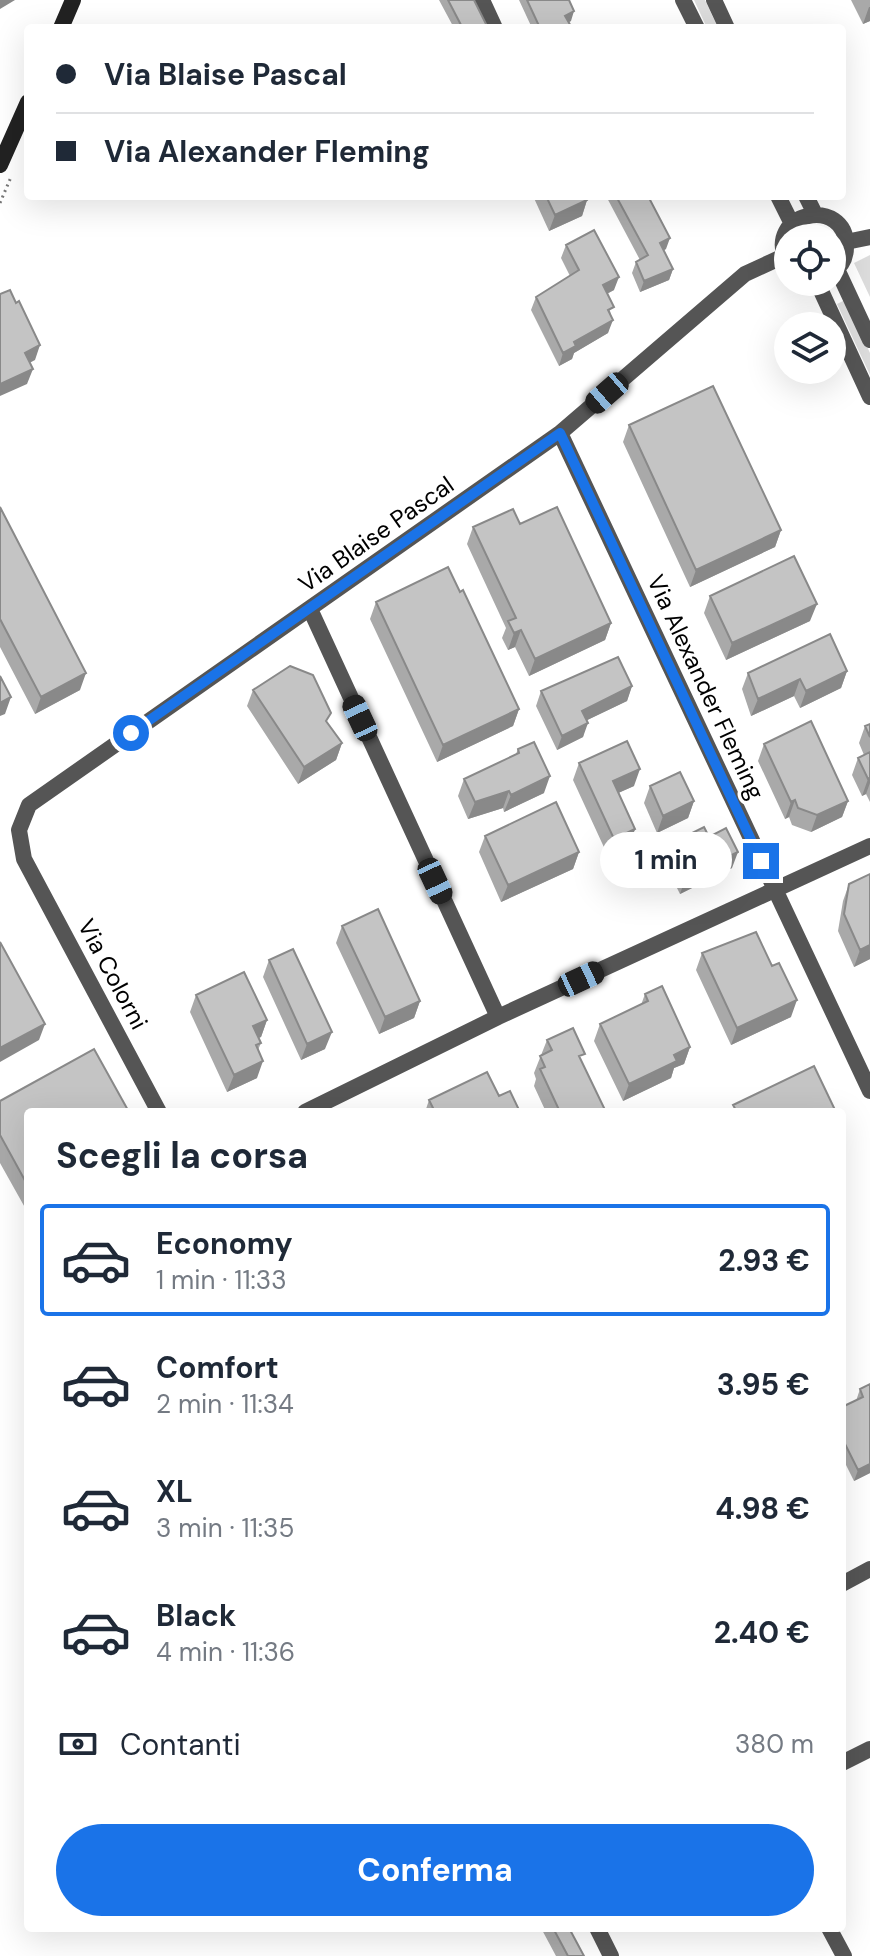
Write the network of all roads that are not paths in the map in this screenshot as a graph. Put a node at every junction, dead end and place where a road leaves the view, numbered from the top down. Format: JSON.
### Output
{"nodes":[{"id":1,"x":73,"y":0,"type":"edge"},
{"id":2,"x":482,"y":0,"type":"edge"},
{"id":3,"x":683,"y":0,"type":"edge"},
{"id":4,"x":714,"y":0,"type":"edge"},
{"id":5,"x":63,"y":24,"type":"edge"},
{"id":6,"x":493,"y":24,"type":"edge"},
{"id":7,"x":695,"y":24,"type":"edge"},
{"id":8,"x":725,"y":24,"type":"edge"},
{"id":9,"x":24,"y":111,"type":"edge"},
{"id":10,"x":0,"y":165,"type":"edge"},
{"id":11,"x":780,"y":200,"type":"edge"},
{"id":12,"x":808,"y":200,"type":"edge"},
{"id":13,"x":815,"y":214,"type":"junction"},
{"id":14,"x":792,"y":224,"type":"joint"},
{"id":15,"x":837,"y":224,"type":"edge"},
{"id":16,"x":870,"y":237,"type":"edge"},
{"id":17,"x":846,"y":242,"type":"edge"},
{"id":18,"x":774,"y":264,"type":"edge"},
{"id":19,"x":846,"y":294,"type":"edge"},
{"id":20,"x":823,"y":296,"type":"edge"},
{"id":21,"x":870,"y":340,"type":"edge"},
{"id":22,"x":870,"y":397,"type":"edge"},
{"id":23,"x":560,"y":433,"type":"junction"},
{"id":24,"x":310,"y":609,"type":"junction"},
{"id":25,"x":870,"y":846,"type":"edge"},
{"id":26,"x":24,"y":859,"type":"joint"},
{"id":27,"x":774,"y":889,"type":"junction"},
{"id":28,"x":498,"y":1017,"type":"junction"},
{"id":29,"x":870,"y":1091,"type":"edge"},
{"id":30,"x":157,"y":1108,"type":"edge"},
{"id":31,"x":313,"y":1108,"type":"edge"},
{"id":32,"x":870,"y":1569,"type":"edge"},
{"id":33,"x":846,"y":1582,"type":"edge"},
{"id":34,"x":870,"y":1749,"type":"edge"},
{"id":35,"x":846,"y":1761,"type":"edge"},
{"id":36,"x":599,"y":1932,"type":"edge"},
{"id":37,"x":831,"y":1932,"type":"edge"},
{"id":38,"x":611,"y":1956,"type":"edge"},
{"id":39,"x":844,"y":1956,"type":"edge"}],
"edges":[{"from":1,"to":5,"type":"main road"},
{"from":2,"to":6,"type":"street"},
{"from":3,"to":7,"type":"street"},
{"from":4,"to":8,"type":"street"},
{"from":9,"to":10,"type":"main road"},
{"from":11,"to":14,"type":"street"},
{"from":12,"to":13,"type":"street"},
{"from":13,"to":14,"type":"street"},
{"from":13,"to":15,"type":"street"},
{"from":16,"to":17,"type":"street"},
{"from":18,"to":23,"type":"street","name":"Via Blaise Pascal"},
{"from":19,"to":21,"type":"street"},
{"from":20,"to":22,"type":"street"},
{"from":23,"to":24,"type":"street","name":"Via Blaise Pascal"},
{"from":23,"to":27,"type":"street","name":"Via Alexander Fleming"},
{"from":24,"to":26,"type":"street","name":"Via Blaise Pascal"},
{"from":24,"to":28,"type":"street"},
{"from":25,"to":27,"type":"street"},
{"from":26,"to":30,"type":"street","name":"Via Colorni"},
{"from":27,"to":28,"type":"street"},
{"from":27,"to":29,"type":"street","name":"Via Alexander Fleming"},
{"from":28,"to":31,"type":"street"},
{"from":32,"to":33,"type":"street"},
{"from":34,"to":35,"type":"street"},
{"from":36,"to":38,"type":"street"},
{"from":37,"to":39,"type":"street"}]}
